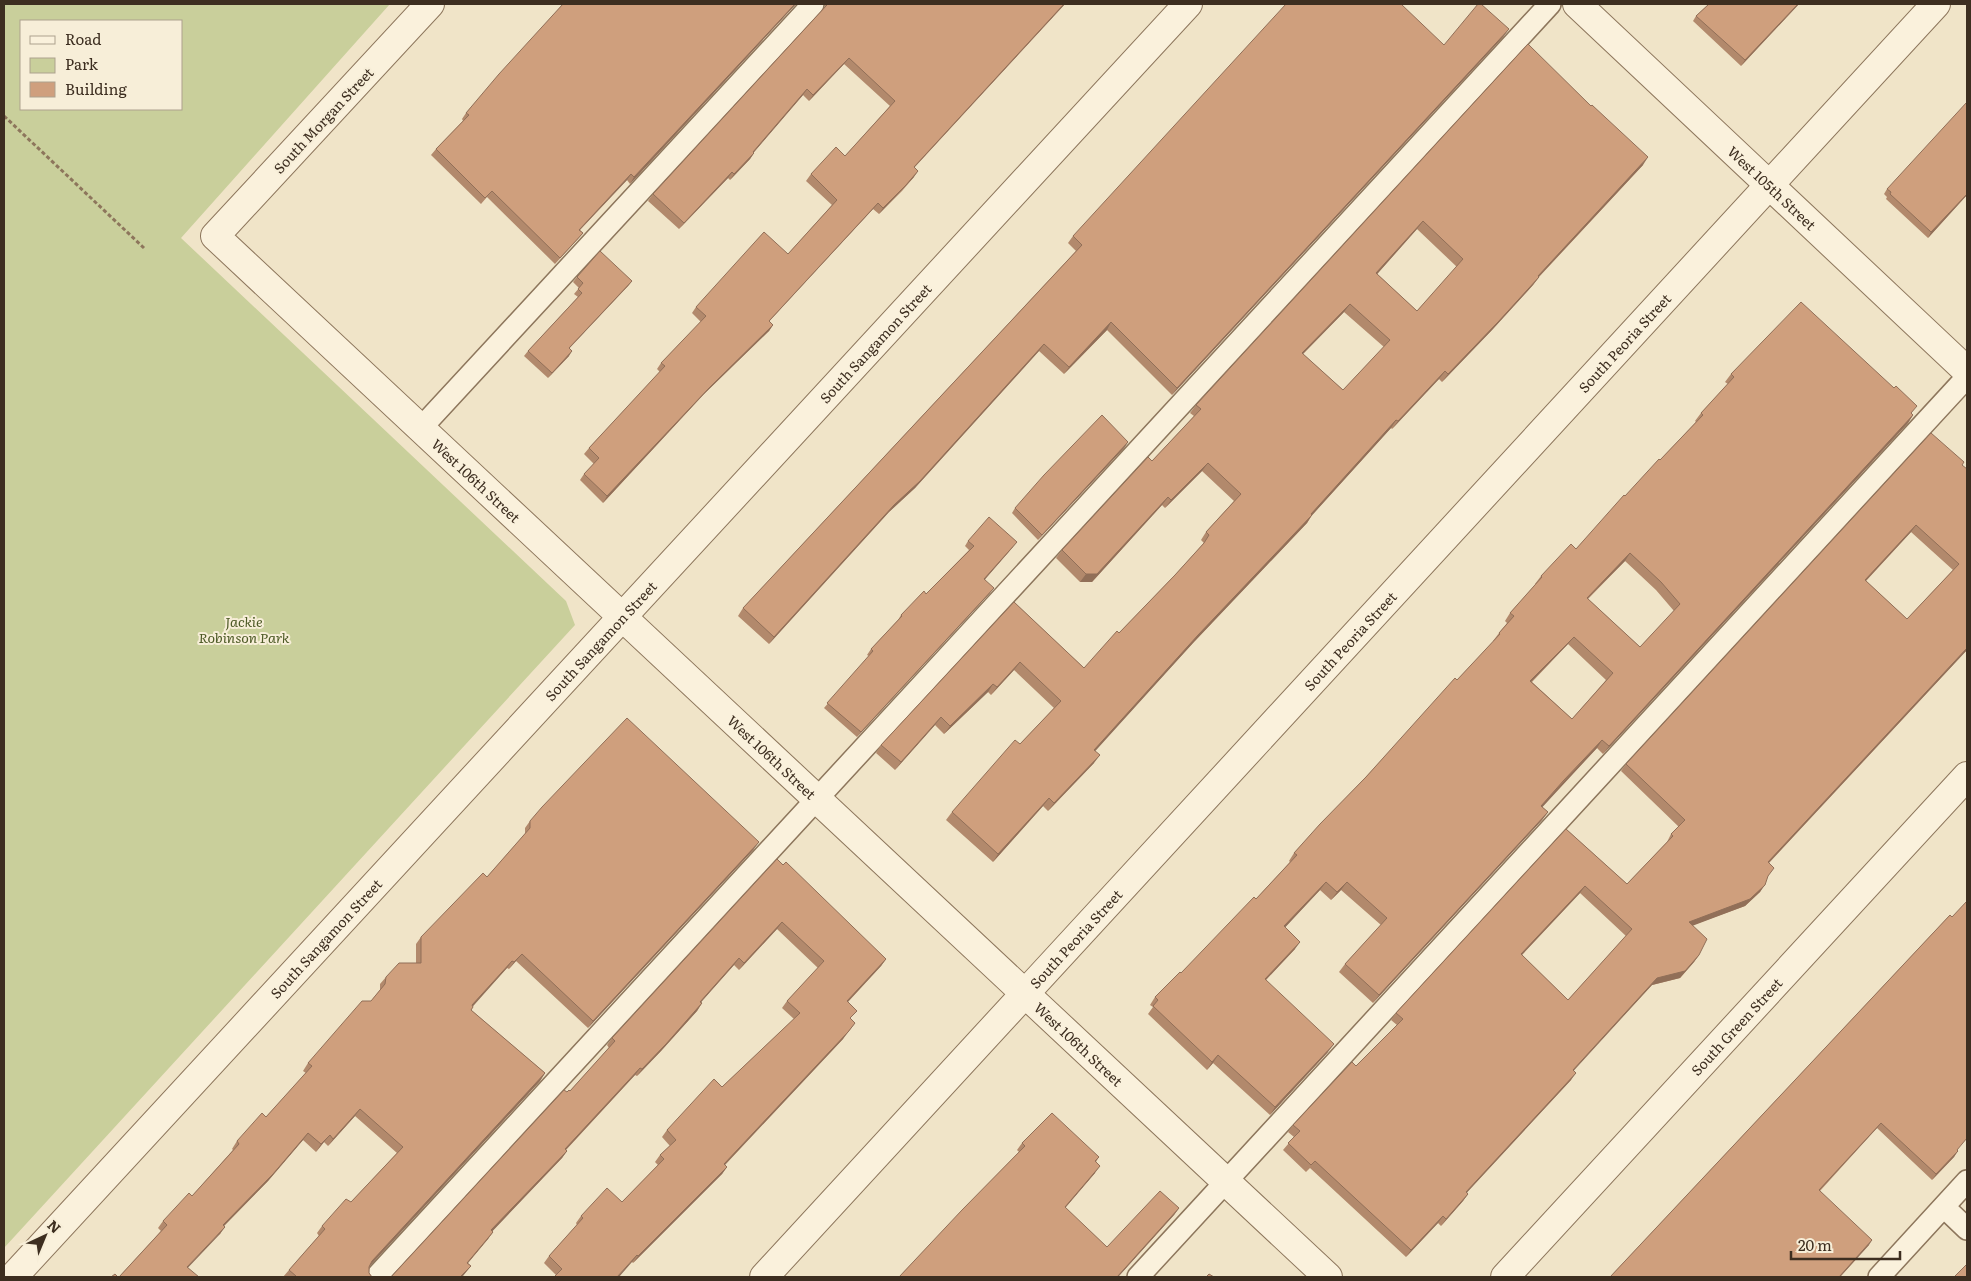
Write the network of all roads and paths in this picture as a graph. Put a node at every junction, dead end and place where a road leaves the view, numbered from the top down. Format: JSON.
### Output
{"nodes":[{"id":1,"x":430,"y":4,"type":"edge"},
{"id":2,"x":813,"y":4,"type":"edge"},
{"id":3,"x":1188,"y":4,"type":"edge"},
{"id":4,"x":1550,"y":4,"type":"edge"},
{"id":5,"x":1577,"y":4,"type":"edge"},
{"id":6,"x":1936,"y":4,"type":"edge"},
{"id":7,"x":4,"y":116,"type":"edge"},
{"id":8,"x":1769,"y":185,"type":"junction"},
{"id":9,"x":215,"y":236,"type":"joint"},
{"id":10,"x":144,"y":248,"type":"dead end"},
{"id":11,"x":1967,"y":371,"type":"edge"},
{"id":12,"x":1967,"y":377,"type":"edge"},
{"id":13,"x":421,"y":428,"type":"junction"},
{"id":14,"x":622,"y":617,"type":"junction"},
{"id":15,"x":1967,"y":776,"type":"edge"},
{"id":16,"x":817,"y":799,"type":"junction"},
{"id":17,"x":1025,"y":993,"type":"junction"},
{"id":18,"x":1967,"y":1181,"type":"edge"},
{"id":19,"x":1226,"y":1182,"type":"junction"},
{"id":20,"x":1944,"y":1207,"type":"junction"},
{"id":21,"x":1967,"y":1229,"type":"edge"},
{"id":22,"x":13,"y":1277,"type":"edge"},
{"id":23,"x":376,"y":1277,"type":"edge"},
{"id":24,"x":764,"y":1277,"type":"edge"},
{"id":25,"x":1138,"y":1277,"type":"edge"},
{"id":26,"x":1328,"y":1277,"type":"edge"},
{"id":27,"x":1505,"y":1277,"type":"edge"},
{"id":28,"x":1879,"y":1277,"type":"edge"}],
"edges":[{"from":1,"to":9,"type":"street","name":"South Morgan Street"},
{"from":2,"to":13,"type":"lane"},
{"from":3,"to":14,"type":"street","name":"South Sangamon Street"},
{"from":4,"to":16,"type":"lane"},
{"from":5,"to":8,"type":"street","name":"West 105th Street"},
{"from":6,"to":8,"type":"street","name":"South Peoria Street"},
{"from":7,"to":10,"type":"path"},
{"from":8,"to":11,"type":"street","name":"West 105th Street"},
{"from":8,"to":17,"type":"street","name":"South Peoria Street"},
{"from":9,"to":13,"type":"street","name":"West 106th Street"},
{"from":12,"to":19,"type":"lane"},
{"from":13,"to":14,"type":"street","name":"West 106th Street"},
{"from":14,"to":16,"type":"street","name":"West 106th Street"},
{"from":14,"to":22,"type":"street","name":"South Sangamon Street"},
{"from":15,"to":27,"type":"street","name":"South Green Street"},
{"from":16,"to":17,"type":"street","name":"West 106th Street"},
{"from":16,"to":23,"type":"lane"},
{"from":17,"to":19,"type":"street","name":"West 106th Street"},
{"from":17,"to":24,"type":"street","name":"South Peoria Street"},
{"from":18,"to":20,"type":"lane"},
{"from":19,"to":25,"type":"lane"},
{"from":19,"to":26,"type":"street","name":"West 106th Street"},
{"from":20,"to":21,"type":"lane"},
{"from":20,"to":28,"type":"lane"}]}
